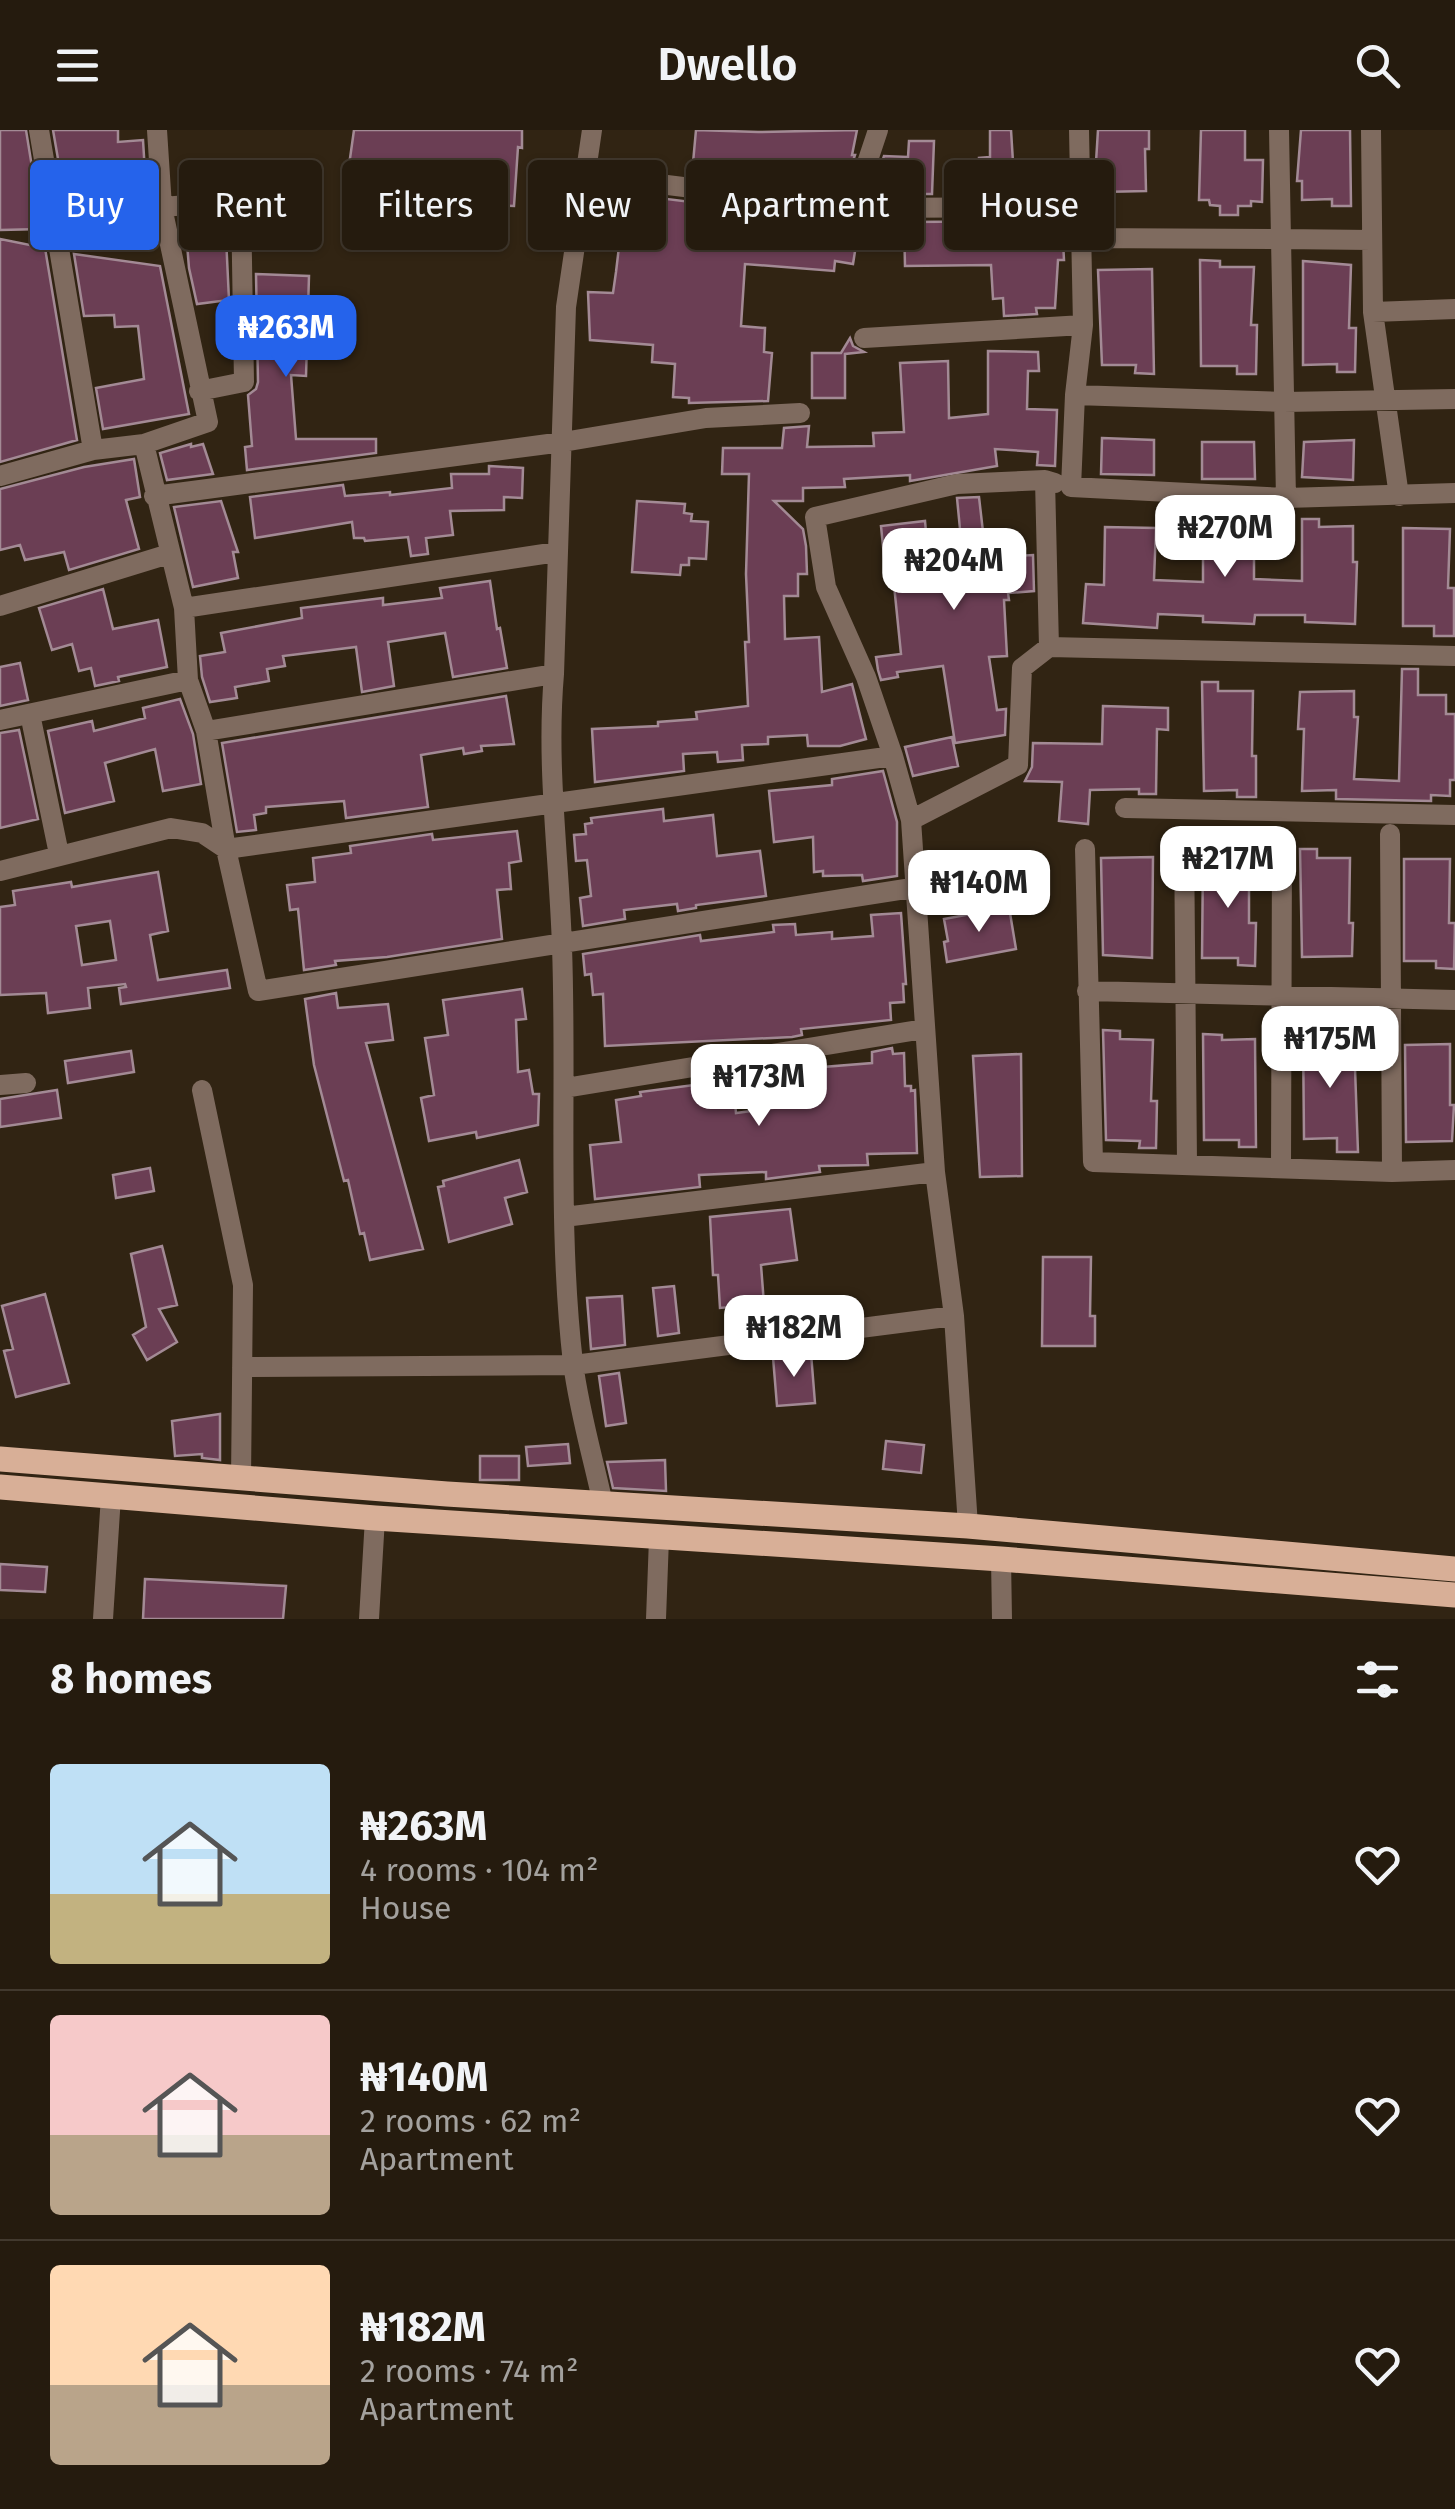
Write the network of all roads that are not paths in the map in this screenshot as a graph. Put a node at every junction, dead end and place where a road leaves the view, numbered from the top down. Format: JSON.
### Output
{"nodes":[{"id":1,"x":39,"y":130,"type":"edge"},
{"id":2,"x":157,"y":130,"type":"edge"},
{"id":3,"x":592,"y":130,"type":"edge"},
{"id":4,"x":878,"y":130,"type":"edge"},
{"id":5,"x":1079,"y":130,"type":"edge"},
{"id":6,"x":1279,"y":130,"type":"edge"},
{"id":7,"x":1371,"y":130,"type":"edge"},
{"id":8,"x":589,"y":160,"type":"edge"},
{"id":9,"x":868,"y":160,"type":"edge"},
{"id":10,"x":1079,"y":160,"type":"edge"},
{"id":11,"x":162,"y":206,"type":"junction"},
{"id":12,"x":1114,"y":238,"type":"edge"},
{"id":13,"x":1281,"y":239,"type":"junction"},
{"id":14,"x":1371,"y":240,"type":"junction"},
{"id":15,"x":575,"y":250,"type":"edge"},
{"id":16,"x":1080,"y":250,"type":"edge"},
{"id":17,"x":1455,"y":309,"type":"edge"},
{"id":18,"x":1373,"y":312,"type":"junction"},
{"id":19,"x":1082,"y":325,"type":"junction"},
{"id":20,"x":864,"y":338,"type":"dead end"},
{"id":21,"x":198,"y":391,"type":"junction"},
{"id":22,"x":1075,"y":395,"type":"junction"},
{"id":23,"x":1455,"y":399,"type":"edge"},
{"id":24,"x":1388,"y":400,"type":"junction"},
{"id":25,"x":1284,"y":402,"type":"junction"},
{"id":26,"x":800,"y":412,"type":"dead end"},
{"id":27,"x":563,"y":442,"type":"junction"},
{"id":28,"x":144,"y":444,"type":"junction"},
{"id":29,"x":93,"y":450,"type":"junction"},
{"id":30,"x":0,"y":476,"type":"edge"},
{"id":31,"x":1045,"y":480,"type":"junction"},
{"id":32,"x":1071,"y":487,"type":"junction"},
{"id":33,"x":1455,"y":492,"type":"edge"},
{"id":34,"x":154,"y":496,"type":"junction"},
{"id":35,"x":1399,"y":496,"type":"junction"},
{"id":36,"x":1286,"y":498,"type":"junction"},
{"id":37,"x":557,"y":552,"type":"junction"},
{"id":38,"x":169,"y":554,"type":"junction"},
{"id":39,"x":0,"y":606,"type":"edge"},
{"id":40,"x":184,"y":608,"type":"junction"},
{"id":41,"x":1049,"y":646,"type":"junction"},
{"id":42,"x":1455,"y":656,"type":"edge"},
{"id":43,"x":554,"y":674,"type":"junction"},
{"id":44,"x":188,"y":680,"type":"junction"},
{"id":45,"x":30,"y":714,"type":"junction"},
{"id":46,"x":0,"y":720,"type":"edge"},
{"id":47,"x":206,"y":731,"type":"junction"},
{"id":48,"x":893,"y":756,"type":"junction"},
{"id":49,"x":552,"y":802,"type":"junction"},
{"id":50,"x":1125,"y":808,"type":"dead end"},
{"id":51,"x":1455,"y":815,"type":"edge"},
{"id":52,"x":911,"y":820,"type":"junction"},
{"id":53,"x":1390,"y":834,"type":"dead end"},
{"id":54,"x":1184,"y":836,"type":"dead end"},
{"id":55,"x":1282,"y":844,"type":"dead end"},
{"id":56,"x":226,"y":849,"type":"junction"},
{"id":57,"x":1085,"y":849,"type":"dead end"},
{"id":58,"x":59,"y":854,"type":"junction"},
{"id":59,"x":0,"y":871,"type":"edge"},
{"id":60,"x":918,"y":888,"type":"junction"},
{"id":61,"x":562,"y":944,"type":"junction"},
{"id":62,"x":1087,"y":991,"type":"junction"},
{"id":63,"x":1187,"y":993,"type":"junction"},
{"id":64,"x":1282,"y":996,"type":"junction"},
{"id":65,"x":1390,"y":998,"type":"junction"},
{"id":66,"x":1455,"y":1000,"type":"edge"},
{"id":67,"x":924,"y":1029,"type":"junction"},
{"id":68,"x":26,"y":1083,"type":"dead end"},
{"id":69,"x":0,"y":1084,"type":"edge"},
{"id":70,"x":565,"y":1088,"type":"junction"},
{"id":71,"x":202,"y":1090,"type":"dead end"},
{"id":72,"x":1187,"y":1163,"type":"junction"},
{"id":73,"x":1281,"y":1166,"type":"junction"},
{"id":74,"x":1455,"y":1170,"type":"edge"},
{"id":75,"x":935,"y":1172,"type":"junction"},
{"id":76,"x":1392,"y":1172,"type":"junction"},
{"id":77,"x":564,"y":1217,"type":"junction"},
{"id":78,"x":954,"y":1316,"type":"junction"},
{"id":79,"x":574,"y":1365,"type":"junction"},
{"id":80,"x":242,"y":1367,"type":"junction"},
{"id":81,"x":0,"y":1459,"type":"edge"},
{"id":82,"x":241,"y":1479,"type":"junction"},
{"id":83,"x":0,"y":1486,"type":"edge"},
{"id":84,"x":111,"y":1496,"type":"junction"},
{"id":85,"x":603,"y":1504,"type":"junction"},
{"id":86,"x":374,"y":1518,"type":"junction"},
{"id":87,"x":968,"y":1526,"type":"junction"},
{"id":88,"x":660,"y":1538,"type":"junction"},
{"id":89,"x":1001,"y":1559,"type":"junction"},
{"id":90,"x":1455,"y":1568,"type":"edge"},
{"id":91,"x":1455,"y":1595,"type":"edge"},
{"id":92,"x":103,"y":1619,"type":"edge"},
{"id":93,"x":368,"y":1619,"type":"edge"},
{"id":94,"x":656,"y":1619,"type":"edge"},
{"id":95,"x":1002,"y":1619,"type":"edge"}],
"edges":[{"from":1,"to":29,"type":"street"},
{"from":2,"to":11,"type":"street"},
{"from":3,"to":8,"type":"street"},
{"from":4,"to":9,"type":"street"},
{"from":5,"to":10,"type":"street"},
{"from":6,"to":13,"type":"street"},
{"from":7,"to":14,"type":"street"},
{"from":11,"to":21,"type":"street"},
{"from":11,"to":21,"type":"street"},
{"from":12,"to":13,"type":"street"},
{"from":13,"to":14,"type":"street"},
{"from":13,"to":25,"type":"street"},
{"from":14,"to":18,"type":"street"},
{"from":15,"to":27,"type":"street"},
{"from":16,"to":19,"type":"street"},
{"from":17,"to":18,"type":"street"},
{"from":18,"to":24,"type":"street"},
{"from":19,"to":20,"type":"street"},
{"from":19,"to":22,"type":"street"},
{"from":21,"to":28,"type":"street"},
{"from":22,"to":25,"type":"street"},
{"from":22,"to":32,"type":"street"},
{"from":23,"to":24,"type":"street"},
{"from":24,"to":25,"type":"street"},
{"from":24,"to":35,"type":"street"},
{"from":25,"to":36,"type":"street"},
{"from":26,"to":27,"type":"street"},
{"from":27,"to":34,"type":"street"},
{"from":27,"to":37,"type":"street"},
{"from":28,"to":29,"type":"street"},
{"from":28,"to":34,"type":"street"},
{"from":29,"to":30,"type":"street"},
{"from":31,"to":32,"type":"street"},
{"from":31,"to":41,"type":"street"},
{"from":31,"to":48,"type":"street"},
{"from":32,"to":36,"type":"street"},
{"from":33,"to":35,"type":"street"},
{"from":34,"to":38,"type":"street"},
{"from":35,"to":36,"type":"street"},
{"from":37,"to":40,"type":"street"},
{"from":37,"to":43,"type":"street"},
{"from":38,"to":39,"type":"street"},
{"from":38,"to":40,"type":"street"},
{"from":40,"to":44,"type":"street"},
{"from":41,"to":42,"type":"street"},
{"from":41,"to":52,"type":"street"},
{"from":43,"to":47,"type":"street"},
{"from":43,"to":49,"type":"street"},
{"from":44,"to":45,"type":"street"},
{"from":44,"to":47,"type":"street"},
{"from":45,"to":46,"type":"street"},
{"from":45,"to":58,"type":"street"},
{"from":47,"to":56,"type":"street"},
{"from":48,"to":49,"type":"street"},
{"from":48,"to":52,"type":"street"},
{"from":49,"to":56,"type":"street"},
{"from":49,"to":61,"type":"street"},
{"from":50,"to":51,"type":"street"},
{"from":52,"to":60,"type":"street"},
{"from":53,"to":65,"type":"street"},
{"from":54,"to":63,"type":"street"},
{"from":55,"to":64,"type":"street"},
{"from":56,"to":58,"type":"street"},
{"from":56,"to":61,"type":"street"},
{"from":57,"to":62,"type":"street"},
{"from":58,"to":59,"type":"street"},
{"from":60,"to":61,"type":"street"},
{"from":60,"to":67,"type":"street"},
{"from":61,"to":70,"type":"street"},
{"from":62,"to":63,"type":"street"},
{"from":62,"to":72,"type":"street"},
{"from":63,"to":64,"type":"street"},
{"from":63,"to":72,"type":"street"},
{"from":64,"to":65,"type":"street"},
{"from":64,"to":73,"type":"street"},
{"from":65,"to":66,"type":"street"},
{"from":65,"to":76,"type":"street"},
{"from":67,"to":70,"type":"street"},
{"from":67,"to":75,"type":"street"},
{"from":68,"to":69,"type":"street"},
{"from":70,"to":77,"type":"street"},
{"from":71,"to":80,"type":"street"},
{"from":72,"to":73,"type":"street"},
{"from":73,"to":76,"type":"street"},
{"from":74,"to":76,"type":"street"},
{"from":75,"to":77,"type":"street"},
{"from":75,"to":78,"type":"street"},
{"from":77,"to":79,"type":"street"},
{"from":78,"to":79,"type":"street"},
{"from":78,"to":87,"type":"street"},
{"from":79,"to":80,"type":"street"},
{"from":79,"to":85,"type":"street"},
{"from":80,"to":82,"type":"street"},
{"from":81,"to":82,"type":"main road"},
{"from":82,"to":85,"type":"main road"},
{"from":83,"to":84,"type":"main road"},
{"from":84,"to":86,"type":"main road"},
{"from":84,"to":92,"type":"street"},
{"from":85,"to":87,"type":"main road"},
{"from":86,"to":88,"type":"main road"},
{"from":86,"to":93,"type":"street"},
{"from":87,"to":90,"type":"main road"},
{"from":88,"to":89,"type":"main road"},
{"from":88,"to":94,"type":"street"},
{"from":89,"to":91,"type":"main road"},
{"from":89,"to":95,"type":"street"}]}
